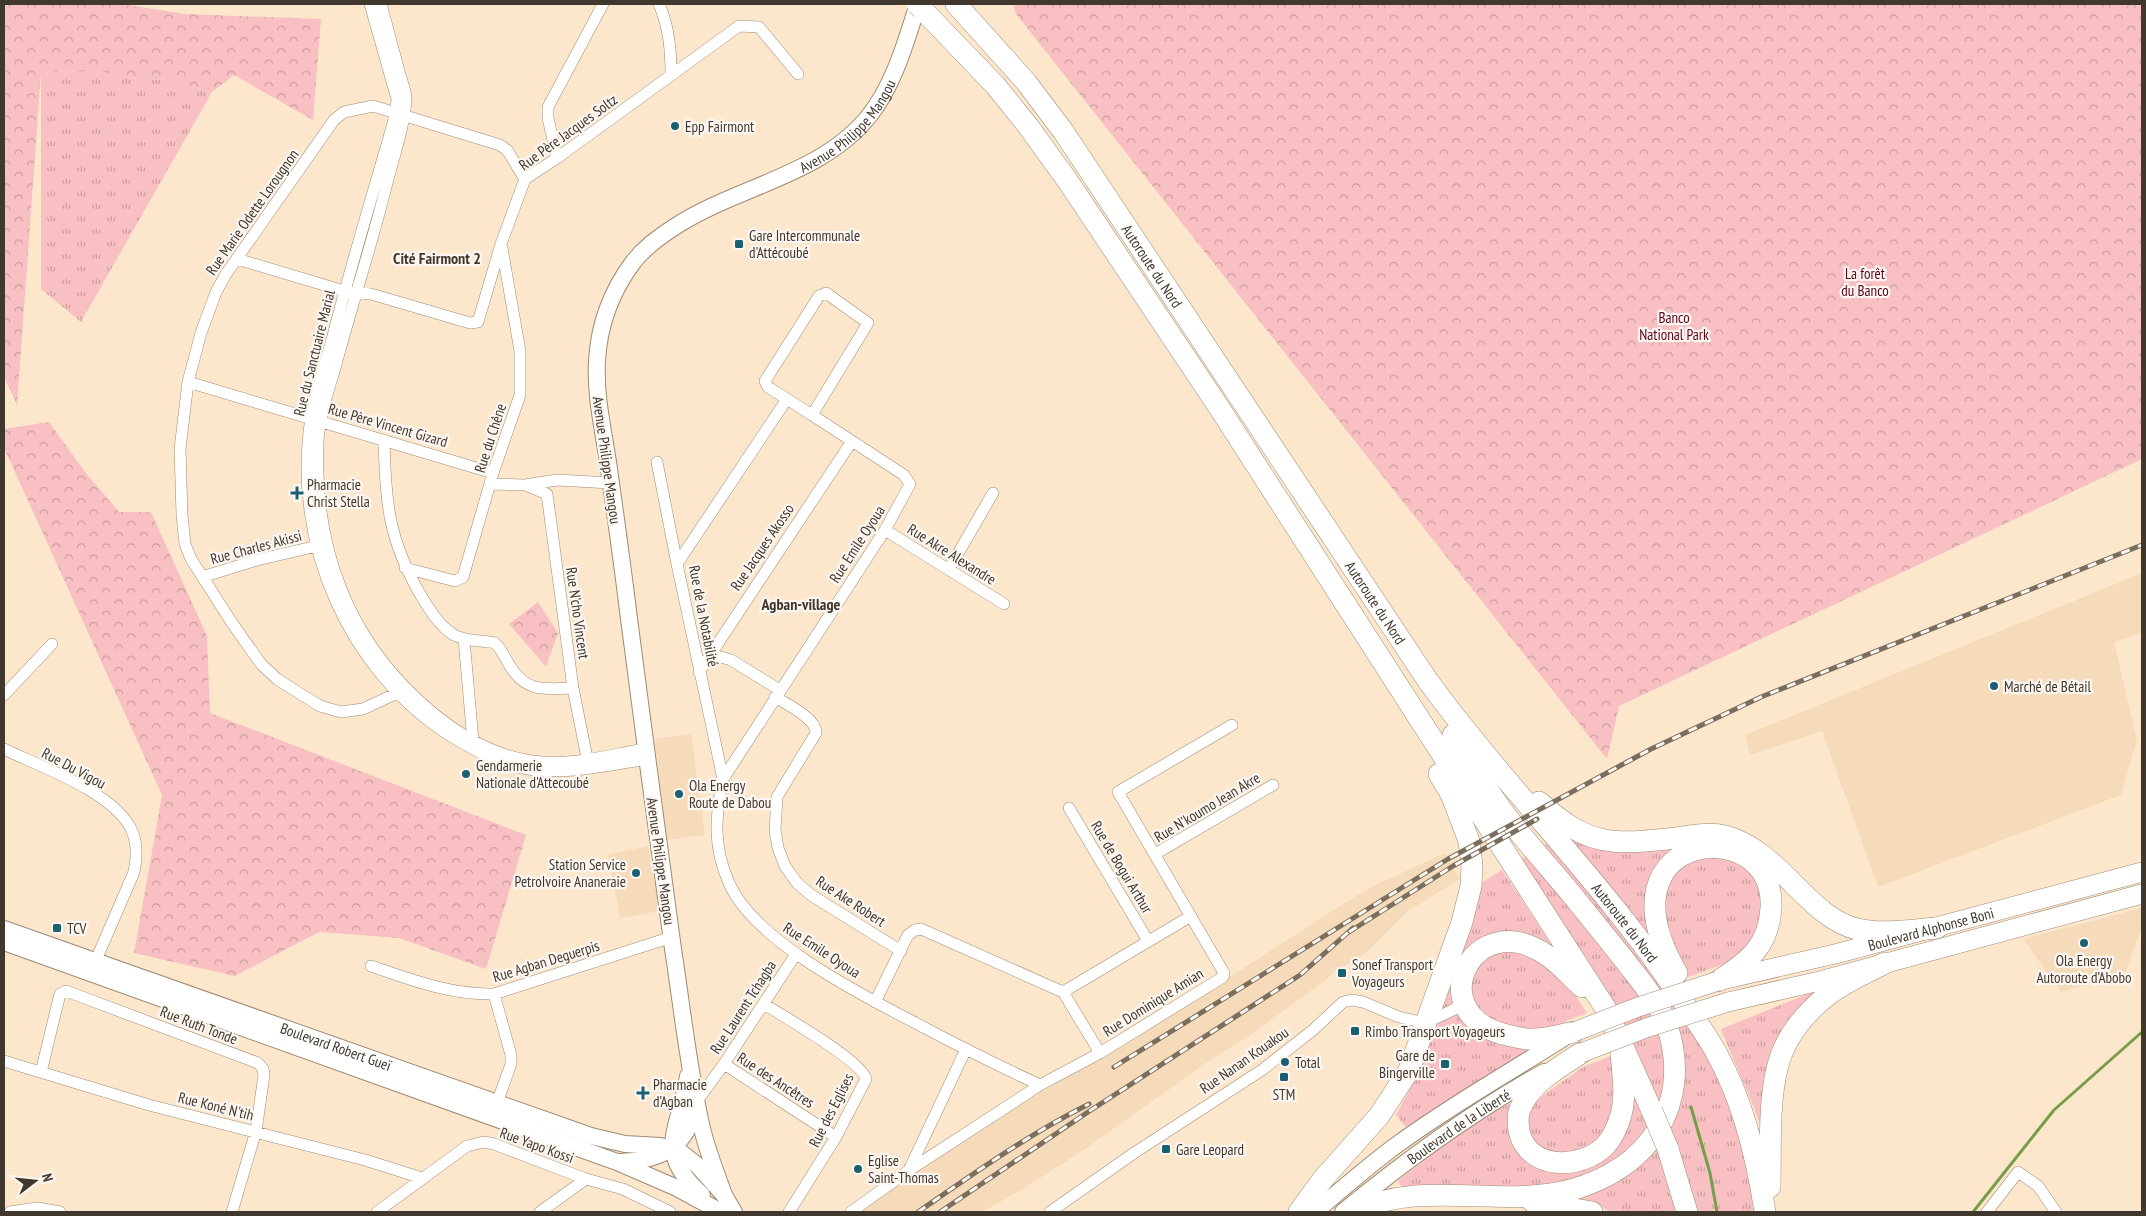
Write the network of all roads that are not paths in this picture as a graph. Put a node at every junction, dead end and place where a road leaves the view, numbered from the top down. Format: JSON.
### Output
{"nodes":[{"id":1,"x":370,"y":4,"type":"edge"},
{"id":2,"x":380,"y":4,"type":"edge"},
{"id":3,"x":602,"y":4,"type":"edge"},
{"id":4,"x":659,"y":4,"type":"edge"},
{"id":5,"x":956,"y":4,"type":"edge"},
{"id":6,"x":919,"y":5,"type":"edge"},
{"id":7,"x":798,"y":74,"type":"dead end"},
{"id":8,"x":671,"y":75,"type":"junction"},
{"id":9,"x":400,"y":114,"type":"junction"},
{"id":10,"x":557,"y":158,"type":"junction"},
{"id":11,"x":525,"y":178,"type":"junction"},
{"id":12,"x":372,"y":216,"type":"junction"},
{"id":13,"x":501,"y":244,"type":"junction"},
{"id":14,"x":237,"y":259,"type":"junction"},
{"id":15,"x":344,"y":291,"type":"junction"},
{"id":16,"x":356,"y":293,"type":"junction"},
{"id":17,"x":188,"y":382,"type":"junction"},
{"id":18,"x":786,"y":399,"type":"junction"},
{"id":19,"x":812,"y":415,"type":"junction"},
{"id":20,"x":316,"y":420,"type":"junction"},
{"id":21,"x":384,"y":440,"type":"junction"},
{"id":22,"x":852,"y":440,"type":"junction"},
{"id":23,"x":657,"y":462,"type":"dead end"},
{"id":24,"x":492,"y":478,"type":"junction"},
{"id":25,"x":611,"y":482,"type":"junction"},
{"id":26,"x":525,"y":486,"type":"junction"},
{"id":27,"x":993,"y":494,"type":"dead end"},
{"id":28,"x":885,"y":530,"type":"junction"},
{"id":29,"x":317,"y":546,"type":"junction"},
{"id":30,"x":677,"y":564,"type":"junction"},
{"id":31,"x":405,"y":568,"type":"junction"},
{"id":32,"x":949,"y":569,"type":"junction"},
{"id":33,"x":1354,"y":572,"type":"junction"},
{"id":34,"x":202,"y":577,"type":"junction"},
{"id":35,"x":1004,"y":604,"type":"dead end"},
{"id":36,"x":1363,"y":630,"type":"junction"},
{"id":37,"x":464,"y":639,"type":"junction"},
{"id":38,"x":52,"y":644,"type":"dead end"},
{"id":39,"x":710,"y":654,"type":"junction"},
{"id":40,"x":699,"y":672,"type":"junction"},
{"id":41,"x":573,"y":688,"type":"junction"},
{"id":42,"x":402,"y":691,"type":"junction"},
{"id":43,"x":777,"y":693,"type":"junction"},
{"id":44,"x":4,"y":695,"type":"edge"},
{"id":45,"x":1232,"y":725,"type":"dead end"},
{"id":46,"x":473,"y":741,"type":"junction"},
{"id":47,"x":4,"y":750,"type":"edge"},
{"id":48,"x":647,"y":754,"type":"junction"},
{"id":49,"x":587,"y":758,"type":"junction"},
{"id":50,"x":1496,"y":769,"type":"junction"},
{"id":51,"x":723,"y":780,"type":"junction"},
{"id":52,"x":1273,"y":785,"type":"dead end"},
{"id":53,"x":1069,"y":808,"type":"dead end"},
{"id":54,"x":1156,"y":854,"type":"junction"},
{"id":55,"x":2142,"y":872,"type":"edge"},
{"id":56,"x":2142,"y":894,"type":"edge"},
{"id":57,"x":1191,"y":916,"type":"junction"},
{"id":58,"x":4,"y":928,"type":"edge"},
{"id":59,"x":1937,"y":928,"type":"junction"},
{"id":60,"x":672,"y":937,"type":"junction"},
{"id":61,"x":1148,"y":941,"type":"junction"},
{"id":62,"x":4,"y":942,"type":"edge"},
{"id":63,"x":901,"y":951,"type":"junction"},
{"id":64,"x":796,"y":954,"type":"junction"},
{"id":65,"x":96,"y":960,"type":"junction"},
{"id":66,"x":1885,"y":963,"type":"junction"},
{"id":67,"x":371,"y":966,"type":"dead end"},
{"id":68,"x":1718,"y":981,"type":"junction"},
{"id":69,"x":1063,"y":992,"type":"junction"},
{"id":70,"x":494,"y":994,"type":"junction"},
{"id":71,"x":1464,"y":999,"type":"junction"},
{"id":72,"x":875,"y":1002,"type":"junction"},
{"id":73,"x":764,"y":1004,"type":"junction"},
{"id":74,"x":1606,"y":1010,"type":"junction"},
{"id":75,"x":1426,"y":1023,"type":"junction"},
{"id":76,"x":1574,"y":1032,"type":"junction"},
{"id":77,"x":1619,"y":1036,"type":"junction"},
{"id":78,"x":966,"y":1049,"type":"junction"},
{"id":79,"x":1100,"y":1053,"type":"junction"},
{"id":80,"x":1581,"y":1053,"type":"junction"},
{"id":81,"x":1717,"y":1054,"type":"junction"},
{"id":82,"x":4,"y":1061,"type":"edge"},
{"id":83,"x":690,"y":1064,"type":"junction"},
{"id":84,"x":724,"y":1064,"type":"junction"},
{"id":85,"x":41,"y":1072,"type":"junction"},
{"id":86,"x":1040,"y":1086,"type":"junction"},
{"id":87,"x":697,"y":1101,"type":"junction"},
{"id":88,"x":497,"y":1103,"type":"junction"},
{"id":89,"x":676,"y":1126,"type":"junction"},
{"id":90,"x":256,"y":1131,"type":"junction"},
{"id":91,"x":836,"y":1137,"type":"junction"},
{"id":92,"x":637,"y":1145,"type":"junction"},
{"id":93,"x":673,"y":1148,"type":"junction"},
{"id":94,"x":617,"y":1162,"type":"junction"},
{"id":95,"x":908,"y":1171,"type":"junction"},
{"id":96,"x":422,"y":1178,"type":"junction"},
{"id":97,"x":586,"y":1179,"type":"junction"},
{"id":98,"x":1511,"y":1197,"type":"junction"},
{"id":99,"x":721,"y":1205,"type":"edge"},
{"id":100,"x":10,"y":1212,"type":"edge"},
{"id":101,"x":60,"y":1212,"type":"edge"},
{"id":102,"x":232,"y":1212,"type":"edge"},
{"id":103,"x":377,"y":1212,"type":"edge"},
{"id":104,"x":540,"y":1212,"type":"edge"},
{"id":105,"x":670,"y":1212,"type":"edge"},
{"id":106,"x":734,"y":1212,"type":"edge"},
{"id":107,"x":789,"y":1212,"type":"edge"},
{"id":108,"x":851,"y":1212,"type":"edge"},
{"id":109,"x":1050,"y":1212,"type":"edge"},
{"id":110,"x":1299,"y":1212,"type":"edge"},
{"id":111,"x":1315,"y":1212,"type":"edge"},
{"id":112,"x":1343,"y":1212,"type":"edge"},
{"id":113,"x":1354,"y":1212,"type":"edge"},
{"id":114,"x":1592,"y":1212,"type":"edge"},
{"id":115,"x":1688,"y":1212,"type":"edge"},
{"id":116,"x":1765,"y":1212,"type":"edge"},
{"id":117,"x":1770,"y":1212,"type":"edge"},
{"id":118,"x":1987,"y":1212,"type":"edge"},
{"id":119,"x":2056,"y":1212,"type":"edge"}],
"edges":[{"from":1,"to":9,"type":"street","name":"Rue du Sanctuaire Marial"},
{"from":2,"to":9,"type":"street","name":"Rue du Sanctuaire Marial"},
{"from":3,"to":10,"type":"street"},
{"from":4,"to":8,"type":"street"},
{"from":5,"to":33,"type":"highway","name":"Autoroute du Nord"},
{"from":6,"to":25,"type":"main road","name":"Avenue Philippe Mangou"},
{"from":6,"to":36,"type":"highway","name":"Autoroute du Nord"},
{"from":7,"to":8,"type":"street","name":"Rue Père Jacques Soltz"},
{"from":8,"to":10,"type":"street","name":"Rue Père Jacques Soltz"},
{"from":9,"to":11,"type":"street","name":"Rue Marie Odette Lorougnon"},
{"from":9,"to":12,"type":"street","name":"Rue du Sanctuaire Marial"},
{"from":9,"to":14,"type":"street","name":"Rue Marie Odette Lorougnon"},
{"from":10,"to":11,"type":"street","name":"Rue Père Jacques Soltz"},
{"from":11,"to":13,"type":"street","name":"Rue Père Jacques Soltz"},
{"from":12,"to":15,"type":"street","name":"Rue du Sanctuaire Marial"},
{"from":12,"to":16,"type":"street","name":"Rue du Sanctuaire Marial"},
{"from":13,"to":16,"type":"street","name":"Rue Père Jacques Soltz"},
{"from":13,"to":24,"type":"street","name":"Rue du Chêne"},
{"from":14,"to":15,"type":"street","name":"Rue Père Jacques Soltz"},
{"from":14,"to":17,"type":"street","name":"Rue Marie Odette Lorougnon"},
{"from":15,"to":16,"type":"street","name":"Rue Père Jacques Soltz"},
{"from":15,"to":20,"type":"street","name":"Rue du Sanctuaire Marial"},
{"from":16,"to":20,"type":"street","name":"Rue du Sanctuaire Marial"},
{"from":17,"to":20,"type":"street","name":"Rue Père Vincent Gizard"},
{"from":17,"to":34,"type":"street","name":"Rue Marie Odette Lorougnon"},
{"from":18,"to":19,"type":"street","name":"Rue Emile Oyoua"},
{"from":18,"to":19,"type":"street","name":"Rue Emile Oyoua"},
{"from":18,"to":30,"type":"street","name":"Rue de la Notabilité"},
{"from":19,"to":22,"type":"street","name":"Rue Emile Oyoua"},
{"from":20,"to":21,"type":"street","name":"Rue Père Vincent Gizard"},
{"from":20,"to":29,"type":"street","name":"Rue du Sanctuaire Marial"},
{"from":20,"to":42,"type":"street","name":"Rue du Sanctuaire Marial"},
{"from":21,"to":24,"type":"street","name":"Rue Père Vincent Gizard"},
{"from":21,"to":31,"type":"street"},
{"from":22,"to":28,"type":"street","name":"Rue Emile Oyoua"},
{"from":22,"to":39,"type":"street","name":"Rue Jacques Akosso"},
{"from":23,"to":30,"type":"street"},
{"from":24,"to":26,"type":"street","name":"Rue Père Vincent Gizard"},
{"from":24,"to":31,"type":"street","name":"Rue du Chêne"},
{"from":25,"to":26,"type":"street"},
{"from":25,"to":48,"type":"main road","name":"Avenue Philippe Mangou"},
{"from":26,"to":41,"type":"street","name":"Rue N'cho Vincent"},
{"from":27,"to":32,"type":"street"},
{"from":28,"to":32,"type":"street","name":"Rue Akre Alexandre"},
{"from":28,"to":43,"type":"street","name":"Rue Emile Oyoua"},
{"from":29,"to":34,"type":"street","name":"Rue Charles Akissi"},
{"from":29,"to":42,"type":"street","name":"Rue du Sanctuaire Marial"},
{"from":30,"to":40,"type":"street","name":"Rue de la Notabilité"},
{"from":31,"to":37,"type":"street"},
{"from":32,"to":35,"type":"street","name":"Rue Akre Alexandre"},
{"from":33,"to":50,"type":"highway","name":"Autoroute du Nord"},
{"from":33,"to":98,"type":"highway"},
{"from":34,"to":42,"type":"street","name":"Rue Marie Odette Lorougnon"},
{"from":36,"to":74,"type":"highway","name":"Autoroute du Nord"},
{"from":36,"to":75,"type":"highway"},
{"from":37,"to":41,"type":"street"},
{"from":37,"to":46,"type":"street"},
{"from":38,"to":44,"type":"street"},
{"from":39,"to":40,"type":"street","name":"Rue Jacques Akosso"},
{"from":39,"to":43,"type":"street"},
{"from":40,"to":51,"type":"street","name":"Rue de la Notabilité"},
{"from":41,"to":49,"type":"street","name":"Rue N'cho Vincent"},
{"from":42,"to":46,"type":"street","name":"Rue du Sanctuaire Marial"},
{"from":42,"to":48,"type":"street","name":"Rue du Sanctuaire Marial"},
{"from":43,"to":51,"type":"street","name":"Rue Emile Oyoua"},
{"from":43,"to":63,"type":"street","name":"Rue Ake Robert"},
{"from":45,"to":54,"type":"street","name":"Rue Dominique Amian"},
{"from":46,"to":49,"type":"street","name":"Rue du Sanctuaire Marial"},
{"from":47,"to":65,"type":"street","name":"Rue Du Vigou"},
{"from":48,"to":49,"type":"street","name":"Rue du Sanctuaire Marial"},
{"from":48,"to":60,"type":"main road","name":"Avenue Philippe Mangou"},
{"from":50,"to":59,"type":"highway"},
{"from":50,"to":81,"type":"highway","name":"Autoroute du Nord"},
{"from":51,"to":64,"type":"street","name":"Rue Emile Oyoua"},
{"from":52,"to":54,"type":"street","name":"Rue N'koumo Jean Akre"},
{"from":53,"to":61,"type":"street","name":"Rue de Bogui Arthur"},
{"from":54,"to":57,"type":"street","name":"Rue Dominique Amian"},
{"from":55,"to":59,"type":"main road","name":"Boulevard Alphonse Boni"},
{"from":56,"to":66,"type":"main road","name":"Boulevard Alphonse Boni"},
{"from":57,"to":61,"type":"street"},
{"from":57,"to":79,"type":"street","name":"Rue Dominique Amian"},
{"from":58,"to":65,"type":"main road","name":"Boulevard Robert Gueï"},
{"from":59,"to":68,"type":"main road","name":"Boulevard Alphonse Boni"},
{"from":60,"to":70,"type":"street","name":"Rue Agban Deguerpis"},
{"from":60,"to":83,"type":"main road","name":"Avenue Philippe Mangou"},
{"from":61,"to":69,"type":"street"},
{"from":62,"to":94,"type":"main road","name":"Boulevard Robert Gueï"},
{"from":63,"to":69,"type":"street"},
{"from":63,"to":72,"type":"street"},
{"from":64,"to":72,"type":"street","name":"Rue Emile Oyoua"},
{"from":64,"to":73,"type":"street","name":"Rue Laurent Tchagba"},
{"from":65,"to":88,"type":"main road","name":"Boulevard Robert Gueï"},
{"from":66,"to":80,"type":"main road","name":"Boulevard Alphonse Boni","bridge":true},
{"from":66,"to":117,"type":"highway"},
{"from":67,"to":70,"type":"street","name":"Rue Agban Deguerpis"},
{"from":68,"to":76,"type":"main road","name":"Boulevard Alphonse Boni","bridge":true},
{"from":68,"to":81,"type":"highway"},
{"from":69,"to":79,"type":"street","name":"Rue Dominique Amian"},
{"from":70,"to":88,"type":"street"},
{"from":71,"to":74,"type":"highway"},
{"from":71,"to":75,"type":"street"},
{"from":71,"to":76,"type":"highway"},
{"from":72,"to":78,"type":"street","name":"Rue Emile Oyoua"},
{"from":73,"to":84,"type":"street","name":"Rue Laurent Tchagba"},
{"from":73,"to":91,"type":"street","name":"Rue des Eglises"},
{"from":74,"to":77,"type":"highway","name":"Autoroute du Nord"},
{"from":75,"to":109,"type":"street","name":"Rue Nanan Kouakou"},
{"from":75,"to":110,"type":"highway"},
{"from":76,"to":111,"type":"main road"},
{"from":77,"to":80,"type":"highway"},
{"from":77,"to":115,"type":"highway","name":"Autoroute du Nord","bridge":true},
{"from":78,"to":86,"type":"street","name":"Rue Emile Oyoua"},
{"from":78,"to":95,"type":"street"},
{"from":79,"to":86,"type":"street"},
{"from":80,"to":112,"type":"main road","name":"Boulevard de la Liberté"},
{"from":81,"to":116,"type":"highway","name":"Autoroute du Nord"},
{"from":82,"to":85,"type":"street","name":"Rue Koné N'tih"},
{"from":83,"to":87,"type":"main road","name":"Avenue Philippe Mangou"},
{"from":83,"to":89,"type":"main road","name":"Avenue Philippe Mangou"},
{"from":84,"to":87,"type":"street","name":"Rue Laurent Tchagba"},
{"from":84,"to":91,"type":"street","name":"Rue des Ancêtres"},
{"from":85,"to":90,"type":"street","name":"Rue Koné N'tih"},
{"from":85,"to":90,"type":"street","name":"Rue Ruth Tonde"},
{"from":86,"to":95,"type":"street"},
{"from":87,"to":93,"type":"main road"},
{"from":87,"to":99,"type":"main road","name":"Avenue Philippe Mangou"},
{"from":88,"to":92,"type":"main road","name":"Boulevard Robert Gueï"},
{"from":89,"to":92,"type":"main road"},
{"from":89,"to":93,"type":"main road","name":"Avenue Philippe Mangou"},
{"from":90,"to":96,"type":"street","name":"Rue Koné N'tih"},
{"from":90,"to":102,"type":"street","name":"Rue Ruth Tonde"},
{"from":91,"to":107,"type":"street","name":"Rue des Eglises"},
{"from":92,"to":93,"type":"main road","name":"Boulevard Robert Gueï"},
{"from":93,"to":94,"type":"main road","name":"Boulevard Robert Gueï"},
{"from":93,"to":99,"type":"main road"},
{"from":94,"to":99,"type":"main road","name":"Boulevard Robert Gueï"},
{"from":95,"to":108,"type":"street"},
{"from":96,"to":97,"type":"street","name":"Rue Yapo Kossi"},
{"from":96,"to":103,"type":"street","name":"Rue Yapo Kossi"},
{"from":97,"to":104,"type":"street"},
{"from":97,"to":105,"type":"street","name":"Rue Yapo Kossi"},
{"from":98,"to":113,"type":"highway"},
{"from":98,"to":114,"type":"highway"},
{"from":99,"to":106,"type":"main road"},
{"from":100,"to":101,"type":"street"},
{"from":118,"to":119,"type":"street"}]}
